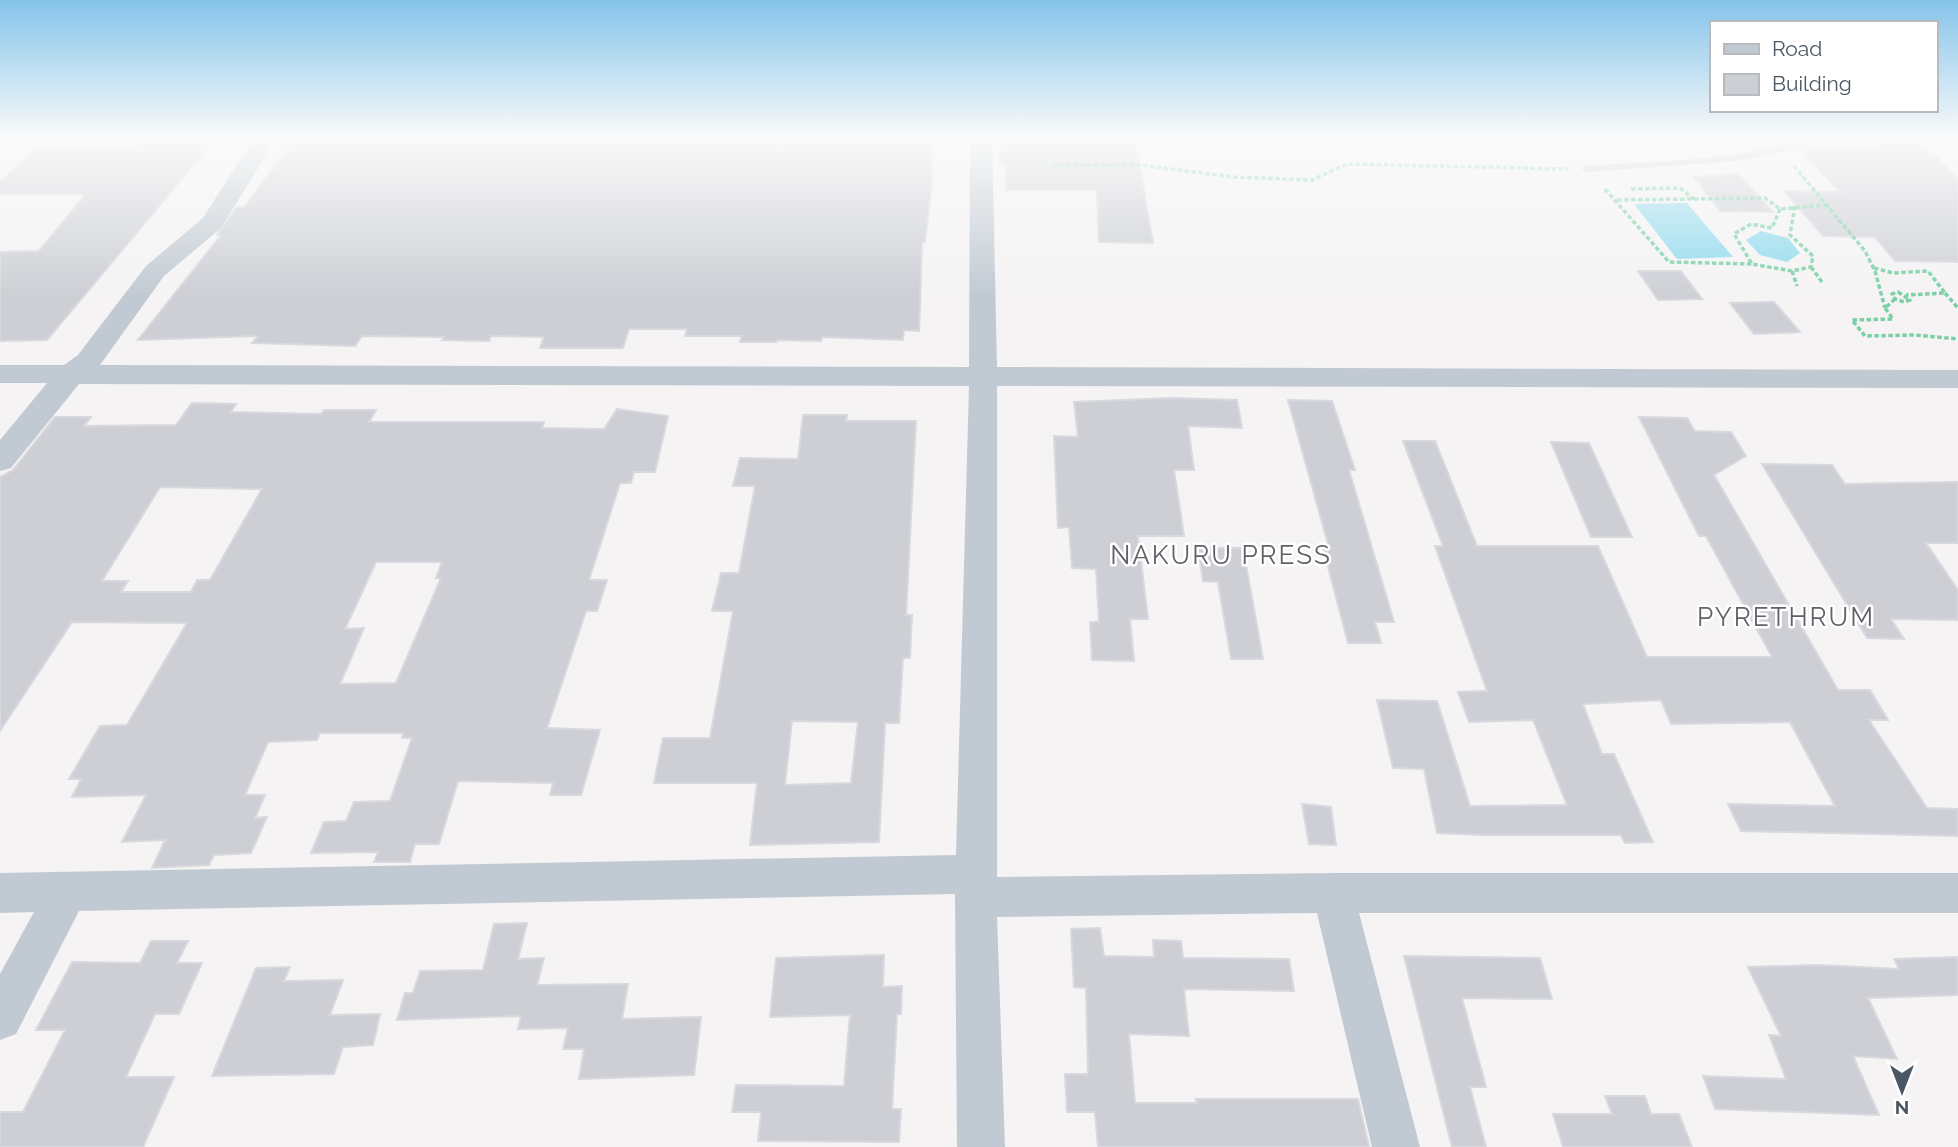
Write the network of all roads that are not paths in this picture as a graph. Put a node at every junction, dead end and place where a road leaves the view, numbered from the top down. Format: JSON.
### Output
{"nodes":[{"id":1,"x":233,"y":190,"type":"edge"},
{"id":2,"x":982,"y":190,"type":"edge"},
{"id":3,"x":85,"y":361,"type":"junction"},
{"id":4,"x":0,"y":374,"type":"edge"},
{"id":5,"x":984,"y":377,"type":"junction"},
{"id":6,"x":1948,"y":379,"type":"edge"},
{"id":7,"x":1958,"y":404,"type":"edge"},
{"id":8,"x":0,"y":460,"type":"edge"},
{"id":9,"x":976,"y":886,"type":"junction"},
{"id":10,"x":0,"y":893,"type":"edge"},
{"id":11,"x":67,"y":893,"type":"junction"},
{"id":12,"x":1332,"y":893,"type":"junction"},
{"id":13,"x":1958,"y":893,"type":"edge"},
{"id":14,"x":0,"y":1018,"type":"edge"},
{"id":15,"x":981,"y":1147,"type":"edge"},
{"id":16,"x":1396,"y":1147,"type":"edge"}],
"edges":[{"from":1,"to":3,"type":"street"},
{"from":2,"to":5,"type":"street"},
{"from":3,"to":4,"type":"street"},
{"from":3,"to":5,"type":"street"},
{"from":3,"to":8,"type":"street"},
{"from":5,"to":6,"type":"street"},
{"from":5,"to":9,"type":"street"},
{"from":6,"to":7,"type":"street"},
{"from":9,"to":11,"type":"street"},
{"from":9,"to":12,"type":"street"},
{"from":9,"to":15,"type":"street"},
{"from":10,"to":11,"type":"street"},
{"from":11,"to":14,"type":"street"},
{"from":12,"to":13,"type":"street"},
{"from":12,"to":16,"type":"street"}]}
